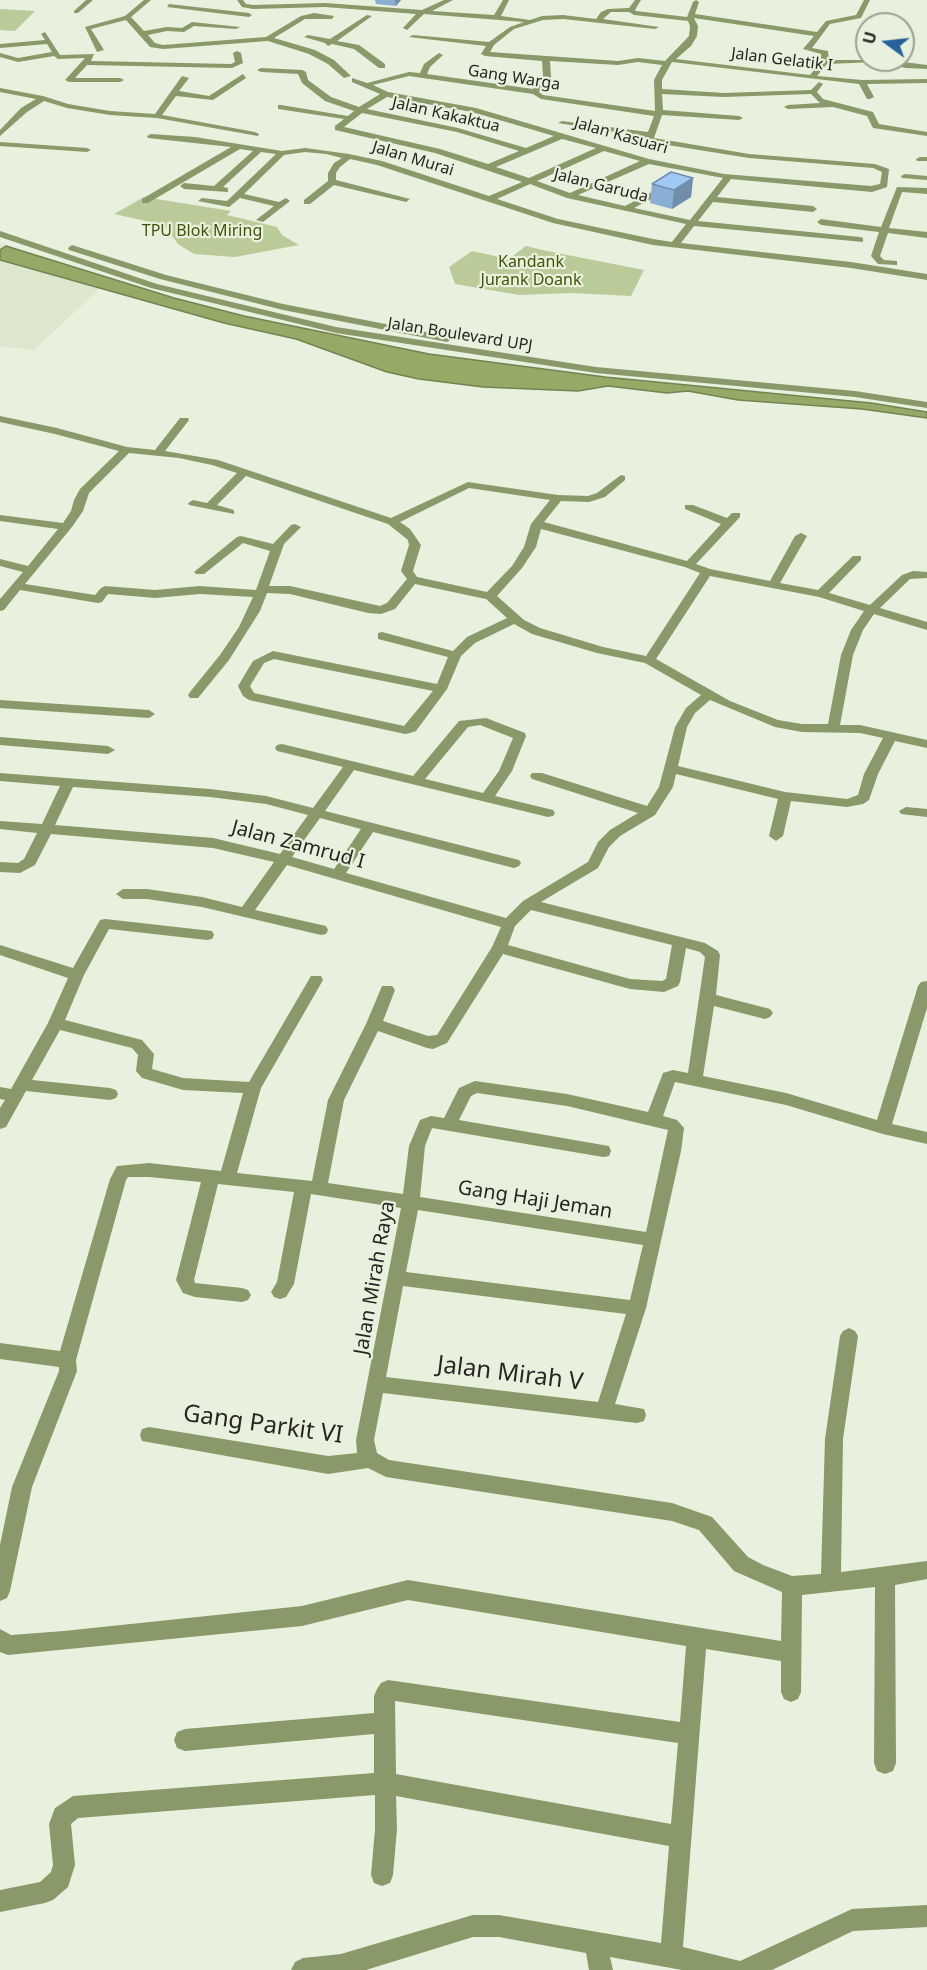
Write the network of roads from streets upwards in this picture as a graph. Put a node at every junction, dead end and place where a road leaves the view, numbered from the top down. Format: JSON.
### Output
{"nodes":[{"id":1,"x":90,"y":0,"type":"edge"},
{"id":2,"x":148,"y":0,"type":"edge"},
{"id":3,"x":201,"y":0,"type":"edge"},
{"id":4,"x":240,"y":0,"type":"edge"},
{"id":5,"x":450,"y":0,"type":"edge"},
{"id":6,"x":506,"y":0,"type":"edge"},
{"id":7,"x":638,"y":0,"type":"edge"},
{"id":8,"x":867,"y":0,"type":"edge"},
{"id":9,"x":696,"y":2,"type":"dead end"},
{"id":10,"x":169,"y":6,"type":"dead end"},
{"id":11,"x":191,"y":10,"type":"junction"},
{"id":12,"x":631,"y":10,"type":"junction"},
{"id":13,"x":76,"y":12,"type":"dead end"},
{"id":14,"x":421,"y":13,"type":"junction"},
{"id":15,"x":249,"y":15,"type":"dead end"},
{"id":16,"x":454,"y":15,"type":"junction"},
{"id":17,"x":369,"y":16,"type":"dead end"},
{"id":18,"x":127,"y":17,"type":"junction"},
{"id":19,"x":332,"y":17,"type":"dead end"},
{"id":20,"x":496,"y":18,"type":"junction"},
{"id":21,"x":691,"y":18,"type":"junction"},
{"id":22,"x":530,"y":20,"type":"junction"},
{"id":23,"x":598,"y":21,"type":"junction"},
{"id":24,"x":447,"y":24,"type":"dead end"},
{"id":25,"x":236,"y":27,"type":"dead end"},
{"id":26,"x":655,"y":27,"type":"dead end"},
{"id":27,"x":407,"y":28,"type":"dead end"},
{"id":28,"x":45,"y":34,"type":"dead end"},
{"id":29,"x":142,"y":34,"type":"junction"},
{"id":30,"x":818,"y":34,"type":"junction"},
{"id":31,"x":308,"y":37,"type":"dead end"},
{"id":32,"x":413,"y":37,"type":"dead end"},
{"id":33,"x":268,"y":39,"type":"junction"},
{"id":34,"x":49,"y":42,"type":"junction"},
{"id":35,"x":332,"y":42,"type":"junction"},
{"id":36,"x":491,"y":44,"type":"junction"},
{"id":37,"x":2,"y":46,"type":"edge"},
{"id":38,"x":100,"y":50,"type":"dead end"},
{"id":39,"x":138,"y":52,"type":"dead end"},
{"id":40,"x":312,"y":52,"type":"junction"},
{"id":41,"x":237,"y":53,"type":"dead end"},
{"id":42,"x":56,"y":54,"type":"junction"},
{"id":43,"x":4,"y":55,"type":"edge"},
{"id":44,"x":439,"y":55,"type":"dead end"},
{"id":45,"x":546,"y":59,"type":"junction"},
{"id":46,"x":138,"y":62,"type":"junction"},
{"id":47,"x":669,"y":62,"type":"junction"},
{"id":48,"x":825,"y":62,"type":"junction"},
{"id":49,"x":86,"y":63,"type":"junction"},
{"id":50,"x":382,"y":66,"type":"dead end"},
{"id":51,"x":927,"y":67,"type":"edge"},
{"id":52,"x":261,"y":70,"type":"dead end"},
{"id":53,"x":309,"y":75,"type":"dead end"},
{"id":54,"x":243,"y":76,"type":"dead end"},
{"id":55,"x":347,"y":76,"type":"dead end"},
{"id":56,"x":422,"y":76,"type":"junction"},
{"id":57,"x":185,"y":78,"type":"dead end"},
{"id":58,"x":812,"y":78,"type":"junction"},
{"id":59,"x":822,"y":79,"type":"junction"},
{"id":60,"x":120,"y":80,"type":"dead end"},
{"id":61,"x":355,"y":80,"type":"dead end"},
{"id":62,"x":927,"y":81,"type":"edge"},
{"id":63,"x":862,"y":82,"type":"junction"},
{"id":64,"x":366,"y":85,"type":"junction"},
{"id":65,"x":0,"y":90,"type":"edge"},
{"id":66,"x":657,"y":91,"type":"junction"},
{"id":67,"x":535,"y":92,"type":"junction"},
{"id":68,"x":813,"y":92,"type":"junction"},
{"id":69,"x":174,"y":93,"type":"junction"},
{"id":70,"x":386,"y":94,"type":"junction"},
{"id":71,"x":870,"y":97,"type":"dead end"},
{"id":72,"x":43,"y":98,"type":"junction"},
{"id":73,"x":831,"y":105,"type":"junction"},
{"id":74,"x":281,"y":107,"type":"dead end"},
{"id":75,"x":788,"y":107,"type":"dead end"},
{"id":76,"x":362,"y":108,"type":"junction"},
{"id":77,"x":659,"y":113,"type":"junction"},
{"id":78,"x":10,"y":114,"type":"dead end"},
{"id":79,"x":19,"y":116,"type":"junction"},
{"id":80,"x":157,"y":116,"type":"junction"},
{"id":81,"x":350,"y":118,"type":"junction"},
{"id":82,"x":739,"y":118,"type":"dead end"},
{"id":83,"x":562,"y":123,"type":"dead end"},
{"id":84,"x":0,"y":134,"type":"edge"},
{"id":85,"x":356,"y":134,"type":"junction"},
{"id":86,"x":927,"y":134,"type":"edge"},
{"id":87,"x":564,"y":135,"type":"junction"},
{"id":88,"x":651,"y":135,"type":"junction"},
{"id":89,"x":151,"y":136,"type":"dead end"},
{"id":90,"x":347,"y":139,"type":"dead end"},
{"id":91,"x":0,"y":144,"type":"edge"},
{"id":92,"x":338,"y":144,"type":"dead end"},
{"id":93,"x":238,"y":147,"type":"junction"},
{"id":94,"x":602,"y":149,"type":"junction"},
{"id":95,"x":87,"y":150,"type":"dead end"},
{"id":96,"x":258,"y":150,"type":"junction"},
{"id":97,"x":525,"y":150,"type":"junction"},
{"id":98,"x":326,"y":152,"type":"junction"},
{"id":99,"x":282,"y":153,"type":"junction"},
{"id":100,"x":349,"y":156,"type":"junction"},
{"id":101,"x":648,"y":161,"type":"junction"},
{"id":102,"x":746,"y":163,"type":"junction"},
{"id":103,"x":488,"y":167,"type":"junction"},
{"id":104,"x":696,"y":171,"type":"junction"},
{"id":105,"x":686,"y":176,"type":"edge"},
{"id":106,"x":905,"y":176,"type":"dead end"},
{"id":107,"x":728,"y":177,"type":"junction"},
{"id":108,"x":739,"y":178,"type":"junction"},
{"id":109,"x":927,"y":178,"type":"edge"},
{"id":110,"x":677,"y":181,"type":"edge"},
{"id":111,"x":332,"y":182,"type":"junction"},
{"id":112,"x":527,"y":182,"type":"junction"},
{"id":113,"x":184,"y":186,"type":"dead end"},
{"id":114,"x":216,"y":189,"type":"junction"},
{"id":115,"x":927,"y":191,"type":"edge"},
{"id":116,"x":236,"y":193,"type":"junction"},
{"id":117,"x":570,"y":196,"type":"junction"},
{"id":118,"x":406,"y":199,"type":"dead end"},
{"id":119,"x":712,"y":199,"type":"junction"},
{"id":120,"x":489,"y":200,"type":"junction"},
{"id":121,"x":145,"y":201,"type":"dead end"},
{"id":122,"x":202,"y":201,"type":"dead end"},
{"id":123,"x":308,"y":202,"type":"dead end"},
{"id":124,"x":626,"y":209,"type":"junction"},
{"id":125,"x":813,"y":209,"type":"dead end"},
{"id":126,"x":260,"y":220,"type":"dead end"},
{"id":127,"x":821,"y":222,"type":"dead end"},
{"id":128,"x":694,"y":223,"type":"junction"},
{"id":129,"x":0,"y":225,"type":"edge"},
{"id":130,"x":884,"y":229,"type":"junction"},
{"id":131,"x":23,"y":232,"type":"junction"},
{"id":132,"x":927,"y":235,"type":"edge"},
{"id":133,"x":5,"y":236,"type":"edge"},
{"id":134,"x":860,"y":240,"type":"dead end"},
{"id":135,"x":674,"y":245,"type":"junction"},
{"id":136,"x":927,"y":267,"type":"edge"},
{"id":137,"x":927,"y":277,"type":"edge"},
{"id":138,"x":770,"y":375,"type":"dead end"},
{"id":139,"x":791,"y":377,"type":"dead end"},
{"id":140,"x":927,"y":394,"type":"edge"},
{"id":141,"x":927,"y":405,"type":"edge"},
{"id":142,"x":0,"y":419,"type":"edge"},
{"id":143,"x":183,"y":420,"type":"dead end"},
{"id":144,"x":126,"y":450,"type":"junction"},
{"id":145,"x":157,"y":454,"type":"junction"},
{"id":146,"x":243,"y":472,"type":"junction"},
{"id":147,"x":621,"y":478,"type":"dead end"},
{"id":148,"x":558,"y":498,"type":"junction"},
{"id":149,"x":193,"y":503,"type":"dead end"},
{"id":150,"x":210,"y":506,"type":"junction"},
{"id":151,"x":689,"y":507,"type":"dead end"},
{"id":152,"x":230,"y":512,"type":"dead end"},
{"id":153,"x":0,"y":518,"type":"edge"},
{"id":154,"x":392,"y":522,"type":"junction"},
{"id":155,"x":537,"y":524,"type":"junction"},
{"id":156,"x":66,"y":527,"type":"junction"},
{"id":157,"x":295,"y":527,"type":"dead end"},
{"id":158,"x":801,"y":536,"type":"dead end"},
{"id":159,"x":277,"y":549,"type":"junction"},
{"id":160,"x":857,"y":558,"type":"dead end"},
{"id":161,"x":0,"y":562,"type":"edge"},
{"id":162,"x":689,"y":564,"type":"junction"},
{"id":163,"x":29,"y":570,"type":"junction"},
{"id":164,"x":200,"y":572,"type":"dead end"},
{"id":165,"x":707,"y":572,"type":"junction"},
{"id":166,"x":927,"y":575,"type":"edge"},
{"id":167,"x":413,"y":579,"type":"junction"},
{"id":168,"x":773,"y":585,"type":"junction"},
{"id":169,"x":18,"y":586,"type":"junction"},
{"id":170,"x":260,"y":592,"type":"junction"},
{"id":171,"x":821,"y":594,"type":"junction"},
{"id":172,"x":490,"y":596,"type":"junction"},
{"id":173,"x":0,"y":607,"type":"edge"},
{"id":174,"x":871,"y":610,"type":"junction"},
{"id":175,"x":515,"y":619,"type":"junction"},
{"id":176,"x":927,"y":626,"type":"edge"},
{"id":177,"x":382,"y":636,"type":"dead end"},
{"id":178,"x":455,"y":655,"type":"junction"},
{"id":179,"x":649,"y":660,"type":"junction"},
{"id":180,"x":441,"y":689,"type":"junction"},
{"id":181,"x":709,"y":694,"type":"junction"},
{"id":182,"x":194,"y":696,"type":"dead end"},
{"id":183,"x":0,"y":704,"type":"edge"},
{"id":184,"x":149,"y":714,"type":"dead end"},
{"id":185,"x":833,"y":730,"type":"junction"},
{"id":186,"x":891,"y":735,"type":"junction"},
{"id":187,"x":0,"y":741,"type":"edge"},
{"id":188,"x":927,"y":744,"type":"edge"},
{"id":189,"x":282,"y":748,"type":"dead end"},
{"id":190,"x":108,"y":750,"type":"dead end"},
{"id":191,"x":350,"y":766,"type":"junction"},
{"id":192,"x":671,"y":769,"type":"junction"},
{"id":193,"x":537,"y":776,"type":"dead end"},
{"id":194,"x":0,"y":777,"type":"edge"},
{"id":195,"x":69,"y":782,"type":"junction"},
{"id":196,"x":415,"y":782,"type":"junction"},
{"id":197,"x":785,"y":796,"type":"junction"},
{"id":198,"x":487,"y":797,"type":"junction"},
{"id":199,"x":906,"y":811,"type":"dead end"},
{"id":200,"x":318,"y":812,"type":"junction"},
{"id":201,"x":650,"y":812,"type":"junction"},
{"id":202,"x":548,"y":813,"type":"dead end"},
{"id":203,"x":927,"y":813,"type":"edge"},
{"id":204,"x":0,"y":825,"type":"edge"},
{"id":205,"x":369,"y":825,"type":"junction"},
{"id":206,"x":48,"y":829,"type":"junction"},
{"id":207,"x":776,"y":836,"type":"dead end"},
{"id":208,"x":284,"y":860,"type":"junction"},
{"id":209,"x":514,"y":863,"type":"dead end"},
{"id":210,"x":0,"y":867,"type":"edge"},
{"id":211,"x":338,"y":875,"type":"junction"},
{"id":212,"x":123,"y":894,"type":"dead end"},
{"id":213,"x":528,"y":904,"type":"junction"},
{"id":214,"x":246,"y":912,"type":"junction"},
{"id":215,"x":509,"y":924,"type":"junction"},
{"id":216,"x":321,"y":930,"type":"dead end"},
{"id":217,"x":207,"y":935,"type":"dead end"},
{"id":218,"x":680,"y":942,"type":"junction"},
{"id":219,"x":499,"y":948,"type":"junction"},
{"id":220,"x":0,"y":950,"type":"edge"},
{"id":221,"x":77,"y":975,"type":"junction"},
{"id":222,"x":316,"y":980,"type":"dead end"},
{"id":223,"x":926,"y":986,"type":"edge"},
{"id":224,"x":387,"y":990,"type":"dead end"},
{"id":225,"x":708,"y":999,"type":"junction"},
{"id":226,"x":765,"y":1012,"type":"dead end"},
{"id":227,"x":56,"y":1023,"type":"junction"},
{"id":228,"x":374,"y":1024,"type":"junction"},
{"id":229,"x":694,"y":1081,"type":"junction"},
{"id":230,"x":253,"y":1088,"type":"junction"},
{"id":231,"x":12,"y":1091,"type":"edge"},
{"id":232,"x":110,"y":1094,"type":"dead end"},
{"id":233,"x":653,"y":1120,"type":"junction"},
{"id":234,"x":0,"y":1123,"type":"edge"},
{"id":235,"x":449,"y":1125,"type":"junction"},
{"id":236,"x":883,"y":1128,"type":"junction"},
{"id":237,"x":927,"y":1138,"type":"edge"},
{"id":238,"x":603,"y":1151,"type":"dead end"},
{"id":239,"x":219,"y":1178,"type":"junction"},
{"id":240,"x":311,"y":1187,"type":"junction"},
{"id":241,"x":411,"y":1201,"type":"junction"},
{"id":242,"x":653,"y":1240,"type":"junction"},
{"id":243,"x":395,"y":1278,"type":"junction"},
{"id":244,"x":279,"y":1292,"type":"dead end"},
{"id":245,"x":242,"y":1295,"type":"dead end"},
{"id":246,"x":637,"y":1308,"type":"junction"},
{"id":247,"x":849,"y":1336,"type":"dead end"},
{"id":248,"x":0,"y":1351,"type":"edge"},
{"id":249,"x":68,"y":1360,"type":"junction"},
{"id":250,"x":377,"y":1384,"type":"junction"},
{"id":251,"x":604,"y":1411,"type":"junction"},
{"id":252,"x":638,"y":1415,"type":"dead end"},
{"id":253,"x":149,"y":1435,"type":"dead end"},
{"id":254,"x":368,"y":1450,"type":"junction"},
{"id":255,"x":927,"y":1570,"type":"edge"},
{"id":256,"x":885,"y":1577,"type":"junction"},
{"id":257,"x":831,"y":1582,"type":"junction"},
{"id":258,"x":792,"y":1586,"type":"junction"},
{"id":259,"x":0,"y":1591,"type":"edge"},
{"id":260,"x":697,"y":1638,"type":"junction"},
{"id":261,"x":0,"y":1639,"type":"edge"},
{"id":262,"x":791,"y":1653,"type":"junction"},
{"id":263,"x":791,"y":1692,"type":"dead end"},
{"id":264,"x":384,"y":1723,"type":"junction"},
{"id":265,"x":689,"y":1734,"type":"junction"},
{"id":266,"x":185,"y":1740,"type":"dead end"},
{"id":267,"x":885,"y":1763,"type":"dead end"},
{"id":268,"x":384,"y":1783,"type":"junction"},
{"id":269,"x":681,"y":1837,"type":"junction"},
{"id":270,"x":382,"y":1875,"type":"dead end"},
{"id":271,"x":0,"y":1901,"type":"edge"},
{"id":272,"x":927,"y":1916,"type":"edge"},
{"id":273,"x":596,"y":1943,"type":"junction"},
{"id":274,"x":671,"y":1956,"type":"junction"},
{"id":275,"x":341,"y":1968,"type":"edge"},
{"id":276,"x":303,"y":1970,"type":"edge"},
{"id":277,"x":601,"y":1970,"type":"edge"},
{"id":278,"x":733,"y":1970,"type":"edge"},
{"id":279,"x":747,"y":1970,"type":"edge"}],
"edges":[{"from":1,"to":13,"type":"street"},
{"from":2,"to":18,"type":"street"},
{"from":3,"to":11,"type":"street"},
{"from":4,"to":14,"type":"street"},
{"from":5,"to":14,"type":"street"},
{"from":6,"to":20,"type":"street"},
{"from":7,"to":12,"type":"street"},
{"from":8,"to":30,"type":"street"},
{"from":9,"to":21,"type":"street"},
{"from":10,"to":11,"type":"street"},
{"from":11,"to":15,"type":"street"},
{"from":12,"to":21,"type":"street"},
{"from":12,"to":23,"type":"street"},
{"from":14,"to":16,"type":"street"},
{"from":14,"to":27,"type":"street"},
{"from":16,"to":20,"type":"street"},
{"from":16,"to":24,"type":"street"},
{"from":17,"to":35,"type":"street"},
{"from":18,"to":29,"type":"street"},
{"from":18,"to":38,"type":"street"},
{"from":19,"to":33,"type":"street"},
{"from":20,"to":22,"type":"street"},
{"from":21,"to":30,"type":"street"},
{"from":21,"to":47,"type":"street"},
{"from":22,"to":23,"type":"street"},
{"from":22,"to":36,"type":"street"},
{"from":23,"to":26,"type":"street"},
{"from":25,"to":29,"type":"street"},
{"from":28,"to":34,"type":"street"},
{"from":29,"to":33,"type":"street"},
{"from":30,"to":48,"type":"street"},
{"from":31,"to":35,"type":"street"},
{"from":32,"to":36,"type":"street"},
{"from":33,"to":40,"type":"street"},
{"from":34,"to":37,"type":"street"},
{"from":34,"to":42,"type":"street"},
{"from":35,"to":40,"type":"street"},
{"from":35,"to":50,"type":"street"},
{"from":36,"to":45,"type":"street","name":"Jalan Gelatik I"},
{"from":37,"to":43,"type":"street"},
{"from":39,"to":46,"type":"street"},
{"from":40,"to":55,"type":"street"},
{"from":41,"to":46,"type":"street"},
{"from":42,"to":43,"type":"street"},
{"from":42,"to":49,"type":"street"},
{"from":44,"to":56,"type":"street"},
{"from":45,"to":47,"type":"street","name":"Jalan Gelatik I"},
{"from":45,"to":67,"type":"street"},
{"from":46,"to":49,"type":"street"},
{"from":47,"to":58,"type":"street","name":"Jalan Gelatik I"},
{"from":47,"to":66,"type":"street"},
{"from":48,"to":51,"type":"street"},
{"from":48,"to":58,"type":"street"},
{"from":49,"to":60,"type":"street"},
{"from":52,"to":76,"type":"street"},
{"from":53,"to":76,"type":"street"},
{"from":54,"to":69,"type":"street"},
{"from":56,"to":64,"type":"street","name":"Gang Warga"},
{"from":56,"to":67,"type":"street","name":"Gang Warga"},
{"from":57,"to":69,"type":"street"},
{"from":58,"to":59,"type":"street","name":"Jalan Gelatik I"},
{"from":59,"to":63,"type":"street","name":"Jalan Gelatik I"},
{"from":59,"to":68,"type":"street"},
{"from":61,"to":64,"type":"street","name":"Jalan Kasuari"},
{"from":62,"to":63,"type":"street","name":"Jalan Gelatik I"},
{"from":63,"to":71,"type":"street"},
{"from":64,"to":70,"type":"street","name":"Jalan Kasuari"},
{"from":65,"to":72,"type":"street"},
{"from":66,"to":68,"type":"street"},
{"from":66,"to":77,"type":"street"},
{"from":67,"to":77,"type":"street","name":"Gang Warga"},
{"from":68,"to":73,"type":"street"},
{"from":69,"to":80,"type":"street"},
{"from":70,"to":76,"type":"street"},
{"from":70,"to":87,"type":"street","name":"Jalan Kasuari"},
{"from":72,"to":79,"type":"street"},
{"from":72,"to":80,"type":"street"},
{"from":73,"to":75,"type":"street"},
{"from":73,"to":86,"type":"street"},
{"from":74,"to":81,"type":"street"},
{"from":76,"to":81,"type":"street"},
{"from":76,"to":97,"type":"street","name":"Jalan Kakaktua"},
{"from":77,"to":82,"type":"street","name":"Gang Warga"},
{"from":77,"to":88,"type":"street"},
{"from":78,"to":79,"type":"street"},
{"from":79,"to":84,"type":"street"},
{"from":80,"to":93,"type":"street"},
{"from":81,"to":85,"type":"street","name":"Jalan Garuda"},
{"from":83,"to":88,"type":"street"},
{"from":85,"to":90,"type":"street"},
{"from":85,"to":103,"type":"street","name":"Jalan Garuda"},
{"from":87,"to":94,"type":"street","name":"Jalan Kasuari"},
{"from":87,"to":97,"type":"street"},
{"from":88,"to":102,"type":"street"},
{"from":89,"to":93,"type":"street","name":"Jalan Murai"},
{"from":91,"to":95,"type":"street"},
{"from":92,"to":98,"type":"street"},
{"from":93,"to":96,"type":"street","name":"Jalan Murai"},
{"from":93,"to":121,"type":"street"},
{"from":94,"to":101,"type":"street","name":"Jalan Kasuari"},
{"from":94,"to":112,"type":"street"},
{"from":96,"to":99,"type":"street","name":"Jalan Murai"},
{"from":96,"to":114,"type":"street"},
{"from":97,"to":103,"type":"street"},
{"from":98,"to":99,"type":"street","name":"Jalan Murai"},
{"from":98,"to":100,"type":"street","name":"Jalan Murai"},
{"from":99,"to":116,"type":"street"},
{"from":100,"to":111,"type":"street"},
{"from":100,"to":120,"type":"street","name":"Jalan Murai"},
{"from":101,"to":104,"type":"street","name":"Jalan Kasuari"},
{"from":101,"to":117,"type":"street"},
{"from":102,"to":108,"type":"street"},
{"from":102,"to":108,"type":"street","name":"Jalan Kasuari"},
{"from":103,"to":112,"type":"street","name":"Jalan Garuda"},
{"from":104,"to":105,"type":"street"},
{"from":104,"to":107,"type":"street","name":"Jalan Kasuari"},
{"from":106,"to":109,"type":"street"},
{"from":107,"to":108,"type":"street","name":"Jalan Kasuari"},
{"from":107,"to":119,"type":"street"},
{"from":110,"to":124,"type":"street"},
{"from":111,"to":118,"type":"street"},
{"from":111,"to":123,"type":"street"},
{"from":112,"to":117,"type":"street","name":"Jalan Garuda"},
{"from":112,"to":120,"type":"street"},
{"from":113,"to":114,"type":"street"},
{"from":114,"to":116,"type":"street"},
{"from":115,"to":130,"type":"street"},
{"from":116,"to":122,"type":"street"},
{"from":116,"to":126,"type":"street"},
{"from":117,"to":124,"type":"street","name":"Jalan Garuda"},
{"from":119,"to":125,"type":"street"},
{"from":119,"to":128,"type":"street"},
{"from":120,"to":135,"type":"street","name":"Jalan Murai"},
{"from":124,"to":128,"type":"street","name":"Jalan Garuda"},
{"from":127,"to":130,"type":"street"},
{"from":128,"to":134,"type":"street","name":"Jalan Garuda"},
{"from":128,"to":135,"type":"street"},
{"from":129,"to":131,"type":"street","name":"Jalan Boulevard UPJ"},
{"from":130,"to":132,"type":"street"},
{"from":130,"to":136,"type":"street"},
{"from":131,"to":133,"type":"street"},
{"from":131,"to":138,"type":"street","name":"Jalan Boulevard UPJ"},
{"from":133,"to":141,"type":"street","name":"Jalan Boulevard UPJ"},
{"from":135,"to":137,"type":"street","name":"Jalan Murai"},
{"from":139,"to":140,"type":"street"},
{"from":142,"to":144,"type":"street"},
{"from":143,"to":145,"type":"street"},
{"from":144,"to":145,"type":"street"},
{"from":144,"to":156,"type":"street"},
{"from":145,"to":146,"type":"street"},
{"from":146,"to":150,"type":"street"},
{"from":146,"to":154,"type":"street"},
{"from":147,"to":148,"type":"street"},
{"from":148,"to":154,"type":"street"},
{"from":148,"to":155,"type":"street"},
{"from":149,"to":150,"type":"street"},
{"from":150,"to":152,"type":"street"},
{"from":151,"to":162,"type":"street"},
{"from":153,"to":156,"type":"street"},
{"from":154,"to":167,"type":"street"},
{"from":155,"to":162,"type":"street"},
{"from":155,"to":172,"type":"street"},
{"from":156,"to":163,"type":"street"},
{"from":157,"to":159,"type":"street"},
{"from":158,"to":168,"type":"street"},
{"from":159,"to":164,"type":"street"},
{"from":159,"to":170,"type":"street"},
{"from":160,"to":171,"type":"street"},
{"from":161,"to":163,"type":"street"},
{"from":162,"to":165,"type":"street"},
{"from":163,"to":169,"type":"street"},
{"from":165,"to":168,"type":"street"},
{"from":165,"to":179,"type":"street"},
{"from":166,"to":174,"type":"street"},
{"from":167,"to":170,"type":"street"},
{"from":167,"to":172,"type":"street"},
{"from":168,"to":171,"type":"street"},
{"from":169,"to":170,"type":"street"},
{"from":169,"to":173,"type":"street"},
{"from":170,"to":182,"type":"street"},
{"from":171,"to":174,"type":"street"},
{"from":172,"to":175,"type":"street"},
{"from":174,"to":176,"type":"street"},
{"from":174,"to":185,"type":"street"},
{"from":175,"to":178,"type":"street"},
{"from":175,"to":179,"type":"street"},
{"from":177,"to":178,"type":"street"},
{"from":178,"to":180,"type":"street"},
{"from":179,"to":181,"type":"street"},
{"from":180,"to":180,"type":"street"},
{"from":181,"to":185,"type":"street"},
{"from":181,"to":192,"type":"street"},
{"from":183,"to":184,"type":"street"},
{"from":185,"to":186,"type":"street"},
{"from":186,"to":188,"type":"street"},
{"from":186,"to":197,"type":"street"},
{"from":187,"to":190,"type":"street"},
{"from":189,"to":191,"type":"street"},
{"from":191,"to":196,"type":"street"},
{"from":191,"to":200,"type":"street"},
{"from":192,"to":197,"type":"street"},
{"from":192,"to":201,"type":"street"},
{"from":193,"to":201,"type":"street"},
{"from":194,"to":195,"type":"street"},
{"from":195,"to":200,"type":"street"},
{"from":195,"to":206,"type":"street"},
{"from":196,"to":198,"type":"street"},
{"from":196,"to":198,"type":"street"},
{"from":197,"to":207,"type":"street"},
{"from":198,"to":202,"type":"street"},
{"from":199,"to":203,"type":"street"},
{"from":200,"to":205,"type":"street"},
{"from":200,"to":208,"type":"street"},
{"from":201,"to":213,"type":"street"},
{"from":204,"to":206,"type":"street","name":"Jalan Zamrud I"},
{"from":205,"to":209,"type":"street"},
{"from":205,"to":211,"type":"street"},
{"from":206,"to":208,"type":"street","name":"Jalan Zamrud I"},
{"from":206,"to":210,"type":"street"},
{"from":208,"to":211,"type":"street","name":"Jalan Zamrud I"},
{"from":208,"to":214,"type":"street"},
{"from":211,"to":215,"type":"street","name":"Jalan Zamrud I"},
{"from":212,"to":214,"type":"street"},
{"from":213,"to":215,"type":"street"},
{"from":213,"to":218,"type":"street"},
{"from":214,"to":216,"type":"street"},
{"from":215,"to":219,"type":"street"},
{"from":217,"to":221,"type":"street"},
{"from":218,"to":219,"type":"street"},
{"from":218,"to":225,"type":"street"},
{"from":219,"to":228,"type":"street"},
{"from":220,"to":221,"type":"street"},
{"from":221,"to":227,"type":"street"},
{"from":222,"to":230,"type":"street"},
{"from":223,"to":236,"type":"street"},
{"from":224,"to":228,"type":"street"},
{"from":225,"to":226,"type":"street"},
{"from":225,"to":229,"type":"street"},
{"from":227,"to":230,"type":"street"},
{"from":227,"to":231,"type":"street"},
{"from":228,"to":240,"type":"street"},
{"from":229,"to":233,"type":"street"},
{"from":229,"to":236,"type":"street"},
{"from":230,"to":239,"type":"street"},
{"from":231,"to":232,"type":"street"},
{"from":231,"to":234,"type":"street"},
{"from":233,"to":235,"type":"street"},
{"from":233,"to":242,"type":"street"},
{"from":235,"to":238,"type":"street"},
{"from":235,"to":241,"type":"street","name":"Jalan Mirah Raya"},
{"from":236,"to":237,"type":"street"},
{"from":239,"to":240,"type":"street","name":"Gang Haji Jeman"},
{"from":239,"to":245,"type":"street"},
{"from":239,"to":249,"type":"street","name":"Gang Haji Jeman"},
{"from":240,"to":241,"type":"street","name":"Gang Haji Jeman"},
{"from":240,"to":244,"type":"street"},
{"from":241,"to":242,"type":"street","name":"Gang Haji Jeman"},
{"from":241,"to":243,"type":"street","name":"Jalan Mirah Raya"},
{"from":242,"to":246,"type":"street"},
{"from":243,"to":246,"type":"street"},
{"from":243,"to":250,"type":"street","name":"Jalan Mirah Raya"},
{"from":246,"to":251,"type":"street"},
{"from":247,"to":257,"type":"street"},
{"from":248,"to":249,"type":"street"},
{"from":249,"to":259,"type":"street"},
{"from":250,"to":251,"type":"street","name":"Jalan Mirah V"},
{"from":250,"to":254,"type":"street","name":"Jalan Mirah Raya"},
{"from":251,"to":252,"type":"street","name":"Jalan Mirah V"},
{"from":253,"to":254,"type":"street","name":"Gang Parkit VI"},
{"from":254,"to":258,"type":"street"},
{"from":255,"to":256,"type":"street"},
{"from":256,"to":257,"type":"street"},
{"from":256,"to":267,"type":"street"},
{"from":257,"to":258,"type":"street"},
{"from":258,"to":262,"type":"street"},
{"from":260,"to":261,"type":"street"},
{"from":260,"to":262,"type":"street"},
{"from":260,"to":265,"type":"street"},
{"from":262,"to":263,"type":"street"},
{"from":264,"to":265,"type":"street"},
{"from":264,"to":266,"type":"street"},
{"from":264,"to":268,"type":"street"},
{"from":265,"to":269,"type":"street"},
{"from":268,"to":269,"type":"street"},
{"from":268,"to":270,"type":"street"},
{"from":268,"to":271,"type":"street"},
{"from":269,"to":274,"type":"street"},
{"from":272,"to":279,"type":"street"},
{"from":273,"to":274,"type":"street"},
{"from":273,"to":275,"type":"street"},
{"from":273,"to":277,"type":"street"},
{"from":274,"to":278,"type":"street"},
{"from":275,"to":276,"type":"street"}]}
